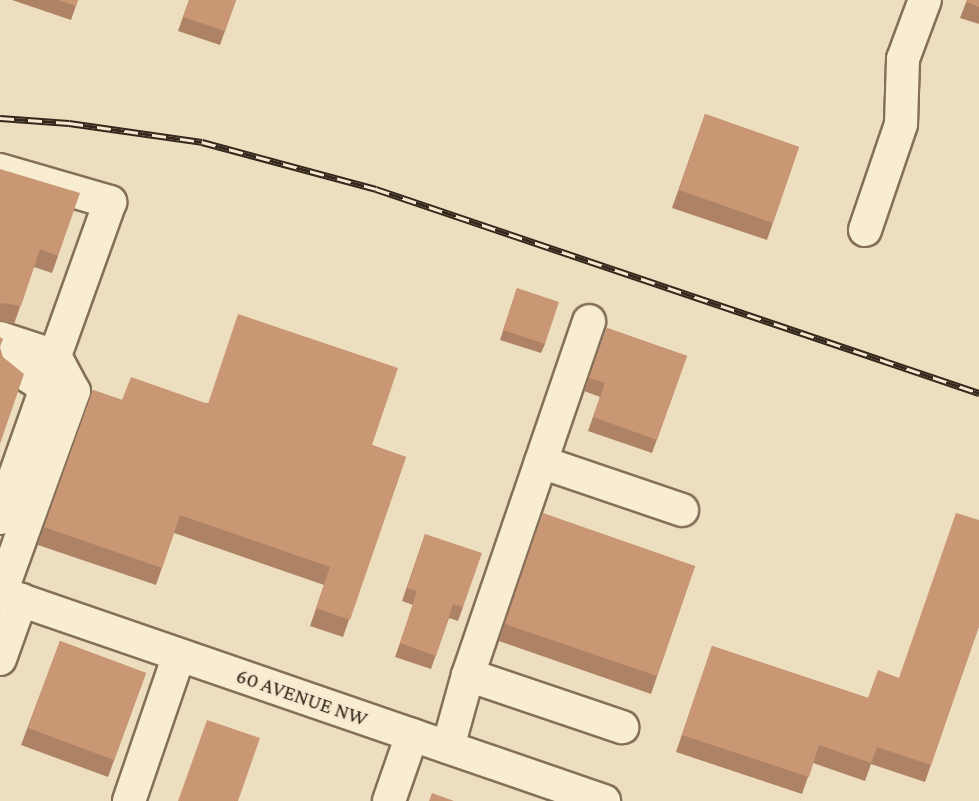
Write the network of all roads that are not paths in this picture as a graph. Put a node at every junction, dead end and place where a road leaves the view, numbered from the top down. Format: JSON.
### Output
{"nodes":[{"id":1,"x":925,"y":0,"type":"edge"},
{"id":2,"x":0,"y":170,"type":"edge"},
{"id":3,"x":865,"y":230,"type":"dead end"},
{"id":4,"x":589,"y":321,"type":"dead end"},
{"id":5,"x":0,"y":338,"type":"edge"},
{"id":6,"x":55,"y":356,"type":"junction"},
{"id":7,"x":12,"y":366,"type":"edge"},
{"id":8,"x":541,"y":462,"type":"junction"},
{"id":9,"x":682,"y":510,"type":"dead end"},
{"id":10,"x":0,"y":518,"type":"edge"},
{"id":11,"x":7,"y":595,"type":"edge"},
{"id":12,"x":179,"y":655,"type":"junction"},
{"id":13,"x":0,"y":659,"type":"edge"},
{"id":14,"x":468,"y":675,"type":"junction"},
{"id":15,"x":622,"y":727,"type":"dead end"},
{"id":16,"x":412,"y":735,"type":"junction"},
{"id":17,"x":448,"y":747,"type":"junction"},
{"id":18,"x":129,"y":801,"type":"edge"},
{"id":19,"x":390,"y":801,"type":"edge"},
{"id":20,"x":604,"y":801,"type":"edge"}],
"edges":[{"from":1,"to":3,"type":"street"},
{"from":2,"to":6,"type":"street"},
{"from":4,"to":8,"type":"street"},
{"from":5,"to":6,"type":"street"},
{"from":6,"to":11,"type":"street"},
{"from":7,"to":10,"type":"street"},
{"from":8,"to":9,"type":"street"},
{"from":8,"to":14,"type":"street"},
{"from":11,"to":12,"type":"street","name":"60 AVENUE NW"},
{"from":11,"to":13,"type":"street"},
{"from":12,"to":16,"type":"street","name":"60 AVENUE NW"},
{"from":12,"to":18,"type":"street"},
{"from":14,"to":15,"type":"street"},
{"from":14,"to":17,"type":"street"},
{"from":16,"to":17,"type":"street","name":"60 AVENUE NW"},
{"from":16,"to":19,"type":"street"},
{"from":17,"to":20,"type":"street","name":"60 AVENUE NW"}]}
